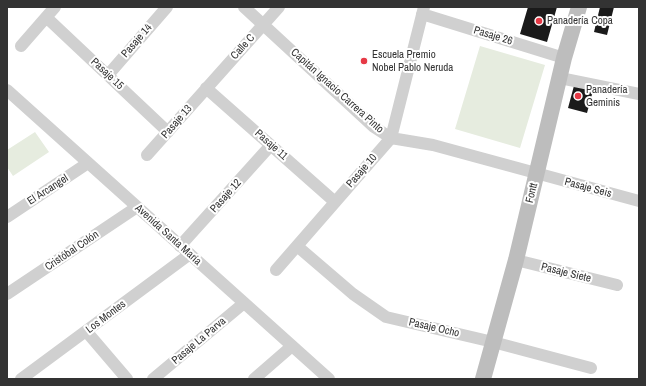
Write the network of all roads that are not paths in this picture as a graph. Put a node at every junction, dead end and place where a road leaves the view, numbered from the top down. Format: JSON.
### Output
{"nodes":[{"id":1,"x":55,"y":7,"type":"edge"},
{"id":2,"x":166,"y":7,"type":"edge"},
{"id":3,"x":244,"y":7,"type":"edge"},
{"id":4,"x":280,"y":7,"type":"edge"},
{"id":5,"x":579,"y":7,"type":"edge"},
{"id":6,"x":423,"y":10,"type":"edge"},
{"id":7,"x":46,"y":17,"type":"junction"},
{"id":8,"x":263,"y":25,"type":"junction"},
{"id":9,"x":21,"y":46,"type":"dead end"},
{"id":10,"x":564,"y":58,"type":"junction"},
{"id":11,"x":108,"y":75,"type":"junction"},
{"id":12,"x":560,"y":78,"type":"junction"},
{"id":13,"x":206,"y":88,"type":"junction"},
{"id":14,"x":7,"y":90,"type":"edge"},
{"id":15,"x":639,"y":94,"type":"edge"},
{"id":16,"x":168,"y":132,"type":"junction"},
{"id":17,"x":391,"y":138,"type":"junction"},
{"id":18,"x":271,"y":145,"type":"junction"},
{"id":19,"x":147,"y":155,"type":"dead end"},
{"id":20,"x":88,"y":163,"type":"junction"},
{"id":21,"x":537,"y":174,"type":"junction"},
{"id":22,"x":639,"y":201,"type":"edge"},
{"id":23,"x":335,"y":202,"type":"junction"},
{"id":24,"x":137,"y":207,"type":"junction"},
{"id":25,"x":7,"y":217,"type":"edge"},
{"id":26,"x":180,"y":246,"type":"junction"},
{"id":27,"x":297,"y":246,"type":"junction"},
{"id":28,"x":190,"y":254,"type":"junction"},
{"id":29,"x":516,"y":260,"type":"junction"},
{"id":30,"x":276,"y":270,"type":"dead end"},
{"id":31,"x":617,"y":285,"type":"dead end"},
{"id":32,"x":7,"y":294,"type":"edge"},
{"id":33,"x":244,"y":303,"type":"junction"},
{"id":34,"x":86,"y":331,"type":"junction"},
{"id":35,"x":493,"y":342,"type":"junction"},
{"id":36,"x":292,"y":346,"type":"junction"},
{"id":37,"x":591,"y":368,"type":"dead end"},
{"id":38,"x":34,"y":375,"type":"edge"},
{"id":39,"x":21,"y":379,"type":"edge"},
{"id":40,"x":127,"y":379,"type":"edge"},
{"id":41,"x":153,"y":379,"type":"edge"},
{"id":42,"x":254,"y":379,"type":"edge"},
{"id":43,"x":329,"y":379,"type":"edge"},
{"id":44,"x":483,"y":379,"type":"edge"}],
"edges":[{"from":1,"to":7,"type":"street"},
{"from":2,"to":11,"type":"street","name":"Pasaje 14"},
{"from":3,"to":8,"type":"street","name":"Capitán Ignacio Carrera Pinto"},
{"from":4,"to":8,"type":"street","name":"Calle C"},
{"from":5,"to":10,"type":"main road","name":"Fontt"},
{"from":6,"to":10,"type":"street","name":"Pasaje 26"},
{"from":6,"to":17,"type":"street","name":"Pasaje 10"},
{"from":7,"to":9,"type":"street"},
{"from":7,"to":11,"type":"street","name":"Pasaje 15"},
{"from":8,"to":13,"type":"street","name":"Calle C"},
{"from":8,"to":17,"type":"street","name":"Capitán Ignacio Carrera Pinto"},
{"from":10,"to":12,"type":"main road","name":"Fontt"},
{"from":11,"to":16,"type":"street","name":"Pasaje 15"},
{"from":12,"to":15,"type":"street"},
{"from":12,"to":21,"type":"main road","name":"Fontt"},
{"from":13,"to":16,"type":"street","name":"Pasaje 13"},
{"from":13,"to":18,"type":"street","name":"Pasaje 11"},
{"from":14,"to":20,"type":"street","name":"Avenida Santa María"},
{"from":16,"to":19,"type":"street","name":"Pasaje 13"},
{"from":17,"to":21,"type":"street","name":"Capitán Ignacio Carrera Pinto"},
{"from":17,"to":23,"type":"street","name":"Pasaje 10"},
{"from":18,"to":23,"type":"street","name":"Pasaje 11"},
{"from":18,"to":26,"type":"street","name":"Pasaje 12"},
{"from":20,"to":24,"type":"street","name":"Avenida Santa María"},
{"from":20,"to":25,"type":"street","name":"El Arcangel"},
{"from":21,"to":22,"type":"street","name":"Pasaje Seis"},
{"from":21,"to":29,"type":"main road","name":"Fontt"},
{"from":23,"to":27,"type":"street","name":"Pasaje 10"},
{"from":24,"to":26,"type":"street","name":"Avenida Santa María"},
{"from":24,"to":32,"type":"street","name":"Cristóbal Colón"},
{"from":26,"to":28,"type":"street","name":"Avenida Santa María"},
{"from":27,"to":30,"type":"street","name":"Pasaje 10"},
{"from":27,"to":35,"type":"street","name":"Pasaje Ocho"},
{"from":28,"to":33,"type":"street","name":"Avenida Santa María"},
{"from":28,"to":34,"type":"street","name":"Los Montes"},
{"from":29,"to":31,"type":"street","name":"Pasaje Siete"},
{"from":29,"to":35,"type":"main road","name":"Fontt"},
{"from":33,"to":36,"type":"street","name":"Avenida Santa María"},
{"from":33,"to":41,"type":"street","name":"Pasaje La Parva"},
{"from":34,"to":38,"type":"street","name":"Los Montes"},
{"from":34,"to":40,"type":"street"},
{"from":35,"to":37,"type":"street","name":"Pasaje Ocho"},
{"from":35,"to":44,"type":"main road","name":"Fontt"},
{"from":36,"to":42,"type":"street"},
{"from":36,"to":43,"type":"street","name":"Avenida Santa María"},
{"from":38,"to":39,"type":"street","name":"Los Montes"}]}
